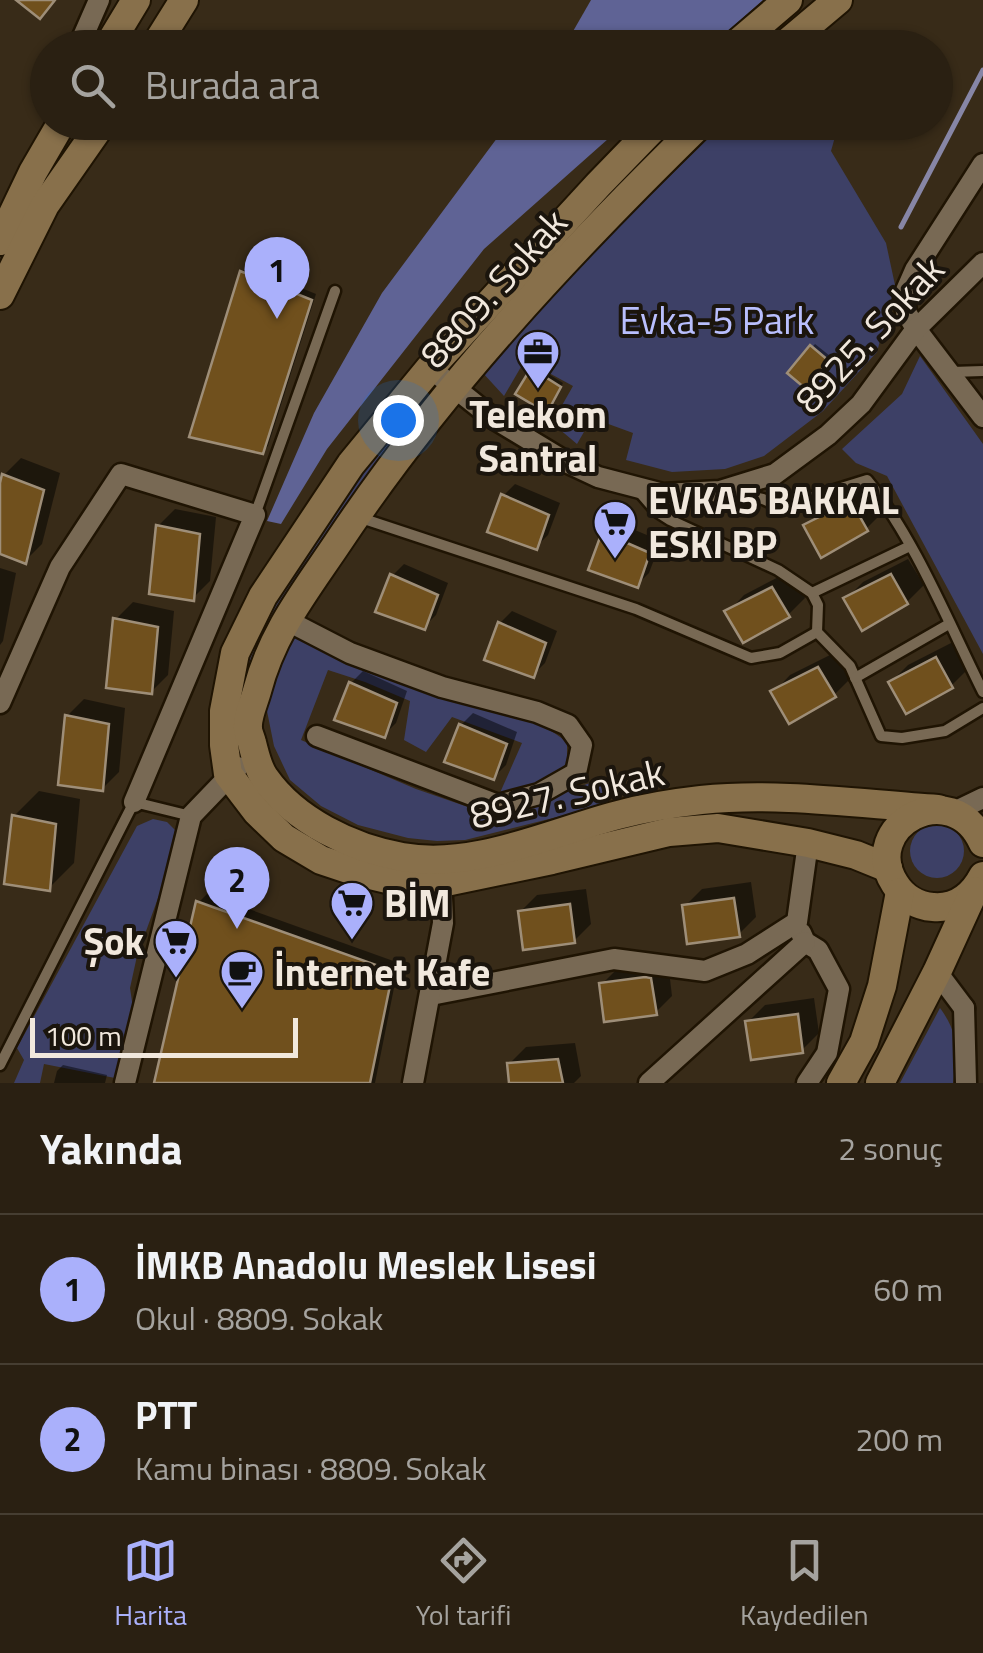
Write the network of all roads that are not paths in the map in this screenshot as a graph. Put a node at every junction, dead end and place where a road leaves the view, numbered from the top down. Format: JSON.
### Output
{"nodes":[{"id":1,"x":99,"y":0,"type":"edge"},
{"id":2,"x":136,"y":0,"type":"edge"},
{"id":3,"x":184,"y":0,"type":"edge"},
{"id":4,"x":788,"y":0,"type":"edge"},
{"id":5,"x":838,"y":0,"type":"edge"},
{"id":6,"x":86,"y":30,"type":"edge"},
{"id":7,"x":118,"y":30,"type":"edge"},
{"id":8,"x":165,"y":30,"type":"edge"},
{"id":9,"x":753,"y":30,"type":"edge"},
{"id":10,"x":802,"y":30,"type":"edge"},
{"id":11,"x":46,"y":140,"type":"edge"},
{"id":12,"x":52,"y":140,"type":"edge"},
{"id":13,"x":90,"y":140,"type":"edge"},
{"id":14,"x":642,"y":140,"type":"edge"},
{"id":15,"x":684,"y":140,"type":"edge"},
{"id":16,"x":45,"y":152,"type":"junction"},
{"id":17,"x":983,"y":164,"type":"edge"},
{"id":18,"x":0,"y":241,"type":"edge"},
{"id":19,"x":983,"y":263,"type":"edge"},
{"id":20,"x":335,"y":291,"type":"dead end"},
{"id":21,"x":0,"y":295,"type":"edge"},
{"id":22,"x":916,"y":328,"type":"junction"},
{"id":23,"x":430,"y":368,"type":"junction"},
{"id":24,"x":983,"y":370,"type":"edge"},
{"id":25,"x":951,"y":372,"type":"junction"},
{"id":26,"x":454,"y":386,"type":"junction"},
{"id":27,"x":983,"y":418,"type":"edge"},
{"id":28,"x":637,"y":488,"type":"junction"},
{"id":29,"x":720,"y":491,"type":"junction"},
{"id":30,"x":255,"y":515,"type":"junction"},
{"id":31,"x":355,"y":516,"type":"junction"},
{"id":32,"x":910,"y":546,"type":"junction"},
{"id":33,"x":812,"y":593,"type":"junction"},
{"id":34,"x":286,"y":620,"type":"junction"},
{"id":35,"x":950,"y":624,"type":"junction"},
{"id":36,"x":817,"y":632,"type":"junction"},
{"id":37,"x":856,"y":678,"type":"junction"},
{"id":38,"x":983,"y":692,"type":"edge"},
{"id":39,"x":0,"y":702,"type":"edge"},
{"id":40,"x":983,"y":708,"type":"edge"},
{"id":41,"x":317,"y":736,"type":"dead end"},
{"id":42,"x":255,"y":753,"type":"junction"},
{"id":43,"x":228,"y":774,"type":"junction"},
{"id":44,"x":983,"y":798,"type":"edge"},
{"id":45,"x":134,"y":802,"type":"junction"},
{"id":46,"x":946,"y":811,"type":"junction"},
{"id":47,"x":191,"y":816,"type":"junction"},
{"id":48,"x":983,"y":842,"type":"edge"},
{"id":49,"x":808,"y":843,"type":"junction"},
{"id":50,"x":441,"y":871,"type":"junction"},
{"id":51,"x":894,"y":880,"type":"junction"},
{"id":52,"x":978,"y":884,"type":"edge"},
{"id":53,"x":801,"y":932,"type":"junction"},
{"id":54,"x":937,"y":972,"type":"junction"},
{"id":55,"x":431,"y":995,"type":"junction"},
{"id":56,"x":974,"y":1009,"type":"edge"},
{"id":57,"x":0,"y":1065,"type":"edge"},
{"id":58,"x":125,"y":1083,"type":"edge"},
{"id":59,"x":413,"y":1083,"type":"edge"},
{"id":60,"x":648,"y":1083,"type":"edge"},
{"id":61,"x":807,"y":1083,"type":"edge"},
{"id":62,"x":841,"y":1083,"type":"edge"},
{"id":63,"x":880,"y":1083,"type":"edge"},
{"id":64,"x":966,"y":1083,"type":"edge"}],
"edges":[{"from":1,"to":6,"type":"street"},
{"from":2,"to":7,"type":"street"},
{"from":3,"to":8,"type":"street"},
{"from":4,"to":9,"type":"street"},
{"from":5,"to":10,"type":"street"},
{"from":11,"to":16,"type":"street"},
{"from":12,"to":16,"type":"street"},
{"from":13,"to":21,"type":"street"},
{"from":14,"to":23,"type":"street","name":"8809. Sokak"},
{"from":15,"to":26,"type":"street","name":"8809. Sokak"},
{"from":16,"to":18,"type":"street"},
{"from":17,"to":22,"type":"street"},
{"from":19,"to":22,"type":"street","name":"8925. Sokak"},
{"from":20,"to":30,"type":"lane"},
{"from":22,"to":25,"type":"street"},
{"from":22,"to":29,"type":"street","name":"8925. Sokak"},
{"from":23,"to":26,"type":"street","name":"8925. Sokak"},
{"from":23,"to":43,"type":"street","name":"8809. Sokak"},
{"from":24,"to":25,"type":"lane"},
{"from":25,"to":27,"type":"street"},
{"from":26,"to":28,"type":"street","name":"8925. Sokak"},
{"from":26,"to":31,"type":"street","name":"8809. Sokak"},
{"from":28,"to":29,"type":"street","name":"8925. Sokak"},
{"from":28,"to":33,"type":"lane"},
{"from":29,"to":32,"type":"lane"},
{"from":30,"to":39,"type":"street"},
{"from":30,"to":45,"type":"street"},
{"from":31,"to":34,"type":"street","name":"8809. Sokak"},
{"from":31,"to":36,"type":"lane"},
{"from":32,"to":33,"type":"lane"},
{"from":32,"to":35,"type":"lane"},
{"from":33,"to":36,"type":"lane"},
{"from":34,"to":41,"type":"street"},
{"from":34,"to":42,"type":"street","name":"8809. Sokak"},
{"from":35,"to":37,"type":"lane"},
{"from":35,"to":38,"type":"lane"},
{"from":36,"to":37,"type":"lane"},
{"from":37,"to":40,"type":"lane"},
{"from":42,"to":43,"type":"street"},
{"from":42,"to":50,"type":"street","name":"8927. Sokak"},
{"from":43,"to":47,"type":"street"},
{"from":43,"to":50,"type":"street","name":"8927. Sokak"},
{"from":44,"to":46,"type":"street"},
{"from":45,"to":47,"type":"lane"},
{"from":45,"to":57,"type":"lane"},
{"from":46,"to":48,"type":"street"},
{"from":46,"to":50,"type":"street","name":"8927. Sokak"},
{"from":46,"to":51,"type":"street"},
{"from":47,"to":58,"type":"street"},
{"from":49,"to":50,"type":"street","name":"8927. Sokak"},
{"from":49,"to":51,"type":"street","name":"8927. Sokak"},
{"from":49,"to":53,"type":"street"},
{"from":50,"to":55,"type":"street"},
{"from":51,"to":52,"type":"street","name":"8927. Sokak"},
{"from":51,"to":62,"type":"street"},
{"from":52,"to":54,"type":"street"},
{"from":53,"to":55,"type":"street"},
{"from":53,"to":60,"type":"street"},
{"from":53,"to":61,"type":"street"},
{"from":54,"to":56,"type":"street"},
{"from":54,"to":63,"type":"street"},
{"from":55,"to":59,"type":"street"},
{"from":56,"to":64,"type":"street"}]}
